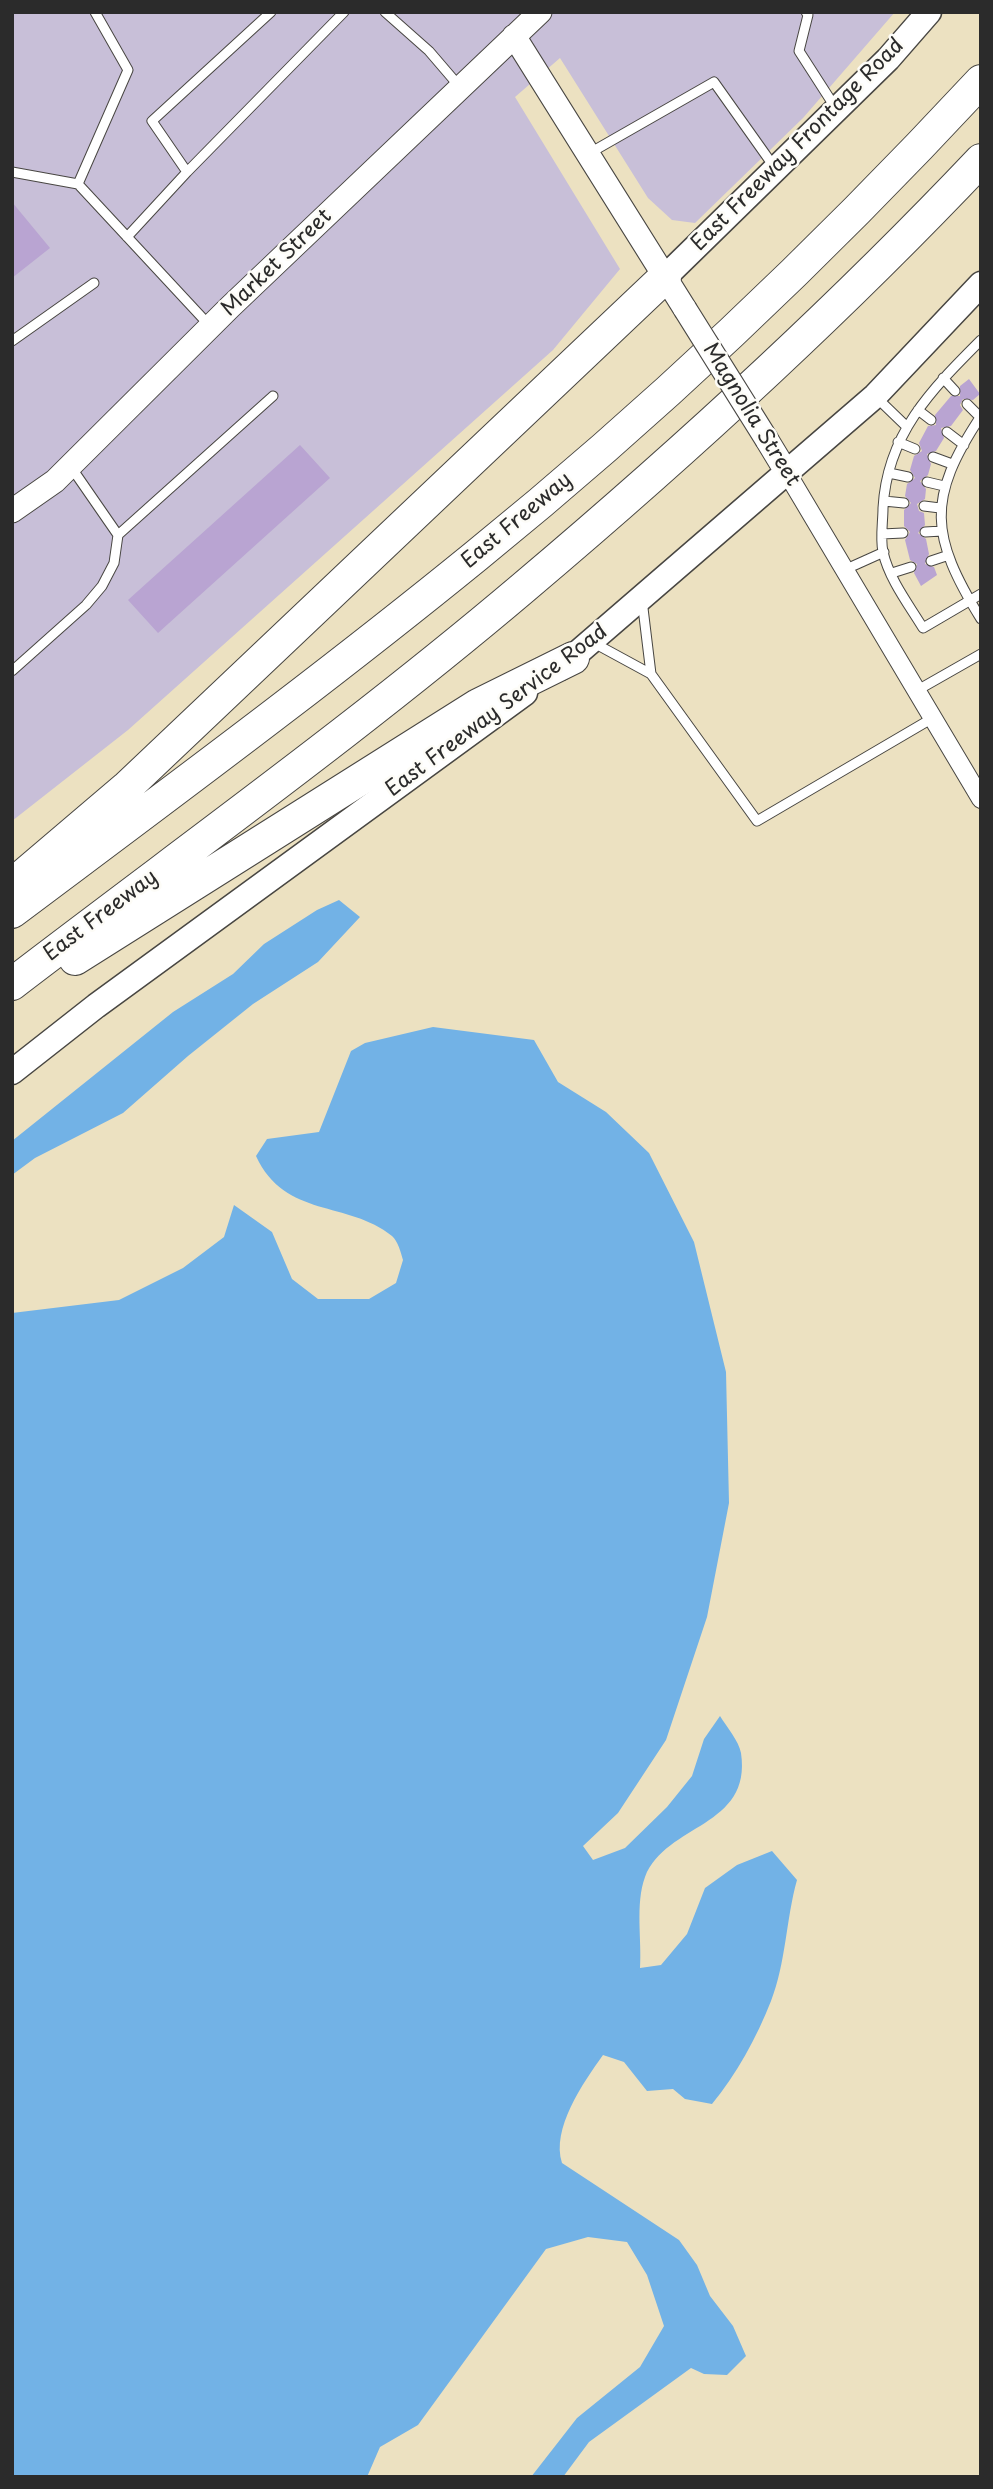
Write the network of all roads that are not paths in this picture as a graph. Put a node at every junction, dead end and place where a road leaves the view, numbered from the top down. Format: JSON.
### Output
{"nodes":[{"id":1,"x":95,"y":12,"type":"edge"},
{"id":2,"x":271,"y":12,"type":"edge"},
{"id":3,"x":344,"y":12,"type":"edge"},
{"id":4,"x":385,"y":12,"type":"edge"},
{"id":5,"x":540,"y":12,"type":"edge"},
{"id":6,"x":806,"y":12,"type":"edge"},
{"id":7,"x":929,"y":12,"type":"edge"},
{"id":8,"x":514,"y":36,"type":"junction"},
{"id":9,"x":981,"y":81,"type":"edge"},
{"id":10,"x":460,"y":87,"type":"junction"},
{"id":11,"x":837,"y":110,"type":"junction"},
{"id":12,"x":588,"y":154,"type":"junction"},
{"id":13,"x":981,"y":160,"type":"edge"},
{"id":14,"x":776,"y":170,"type":"junction"},
{"id":15,"x":187,"y":172,"type":"junction"},
{"id":16,"x":12,"y":173,"type":"edge"},
{"id":17,"x":78,"y":184,"type":"junction"},
{"id":18,"x":127,"y":237,"type":"junction"},
{"id":19,"x":664,"y":277,"type":"junction"},
{"id":20,"x":94,"y":283,"type":"dead end"},
{"id":21,"x":981,"y":284,"type":"edge"},
{"id":22,"x":211,"y":327,"type":"junction"},
{"id":23,"x":981,"y":340,"type":"edge"},
{"id":24,"x":12,"y":341,"type":"edge"},
{"id":25,"x":943,"y":378,"type":"junction"},
{"id":26,"x":955,"y":391,"type":"dead end"},
{"id":27,"x":273,"y":396,"type":"dead end"},
{"id":28,"x":875,"y":396,"type":"junction"},
{"id":29,"x":967,"y":404,"type":"dead end"},
{"id":30,"x":918,"y":410,"type":"junction"},
{"id":31,"x":980,"y":417,"type":"edge"},
{"id":32,"x":931,"y":420,"type":"dead end"},
{"id":33,"x":905,"y":426,"type":"junction"},
{"id":34,"x":947,"y":432,"type":"dead end"},
{"id":35,"x":898,"y":442,"type":"junction"},
{"id":36,"x":964,"y":444,"type":"junction"},
{"id":37,"x":915,"y":449,"type":"dead end"},
{"id":38,"x":933,"y":457,"type":"dead end"},
{"id":39,"x":952,"y":464,"type":"junction"},
{"id":40,"x":71,"y":466,"type":"junction"},
{"id":41,"x":889,"y":472,"type":"junction"},
{"id":42,"x":788,"y":473,"type":"junction"},
{"id":43,"x":908,"y":477,"type":"dead end"},
{"id":44,"x":927,"y":482,"type":"dead end"},
{"id":45,"x":944,"y":486,"type":"junction"},
{"id":46,"x":884,"y":501,"type":"junction"},
{"id":47,"x":904,"y":503,"type":"dead end"},
{"id":48,"x":924,"y":506,"type":"dead end"},
{"id":49,"x":940,"y":508,"type":"junction"},
{"id":50,"x":12,"y":511,"type":"edge"},
{"id":51,"x":942,"y":531,"type":"junction"},
{"id":52,"x":925,"y":532,"type":"dead end"},
{"id":53,"x":903,"y":533,"type":"dead end"},
{"id":54,"x":882,"y":534,"type":"junction"},
{"id":55,"x":118,"y":536,"type":"junction"},
{"id":56,"x":884,"y":552,"type":"junction"},
{"id":57,"x":946,"y":556,"type":"junction"},
{"id":58,"x":931,"y":561,"type":"dead end"},
{"id":59,"x":911,"y":567,"type":"dead end"},
{"id":60,"x":844,"y":570,"type":"junction"},
{"id":61,"x":892,"y":573,"type":"junction"},
{"id":62,"x":981,"y":594,"type":"edge"},
{"id":63,"x":642,"y":598,"type":"junction"},
{"id":64,"x":969,"y":601,"type":"junction"},
{"id":65,"x":981,"y":620,"type":"edge"},
{"id":66,"x":583,"y":650,"type":"junction"},
{"id":67,"x":981,"y":654,"type":"edge"},
{"id":68,"x":12,"y":670,"type":"edge"},
{"id":69,"x":651,"y":674,"type":"junction"},
{"id":70,"x":915,"y":692,"type":"junction"},
{"id":71,"x":931,"y":719,"type":"junction"},
{"id":72,"x":981,"y":799,"type":"edge"},
{"id":73,"x":12,"y":885,"type":"edge"},
{"id":74,"x":12,"y":912,"type":"edge"},
{"id":75,"x":12,"y":984,"type":"edge"},
{"id":76,"x":12,"y":1000,"type":"edge"},
{"id":77,"x":12,"y":1072,"type":"edge"}],
"edges":[{"from":1,"to":17,"type":"lane"},
{"from":2,"to":15,"type":"lane"},
{"from":3,"to":15,"type":"lane"},
{"from":4,"to":10,"type":"lane"},
{"from":5,"to":8,"type":"street","name":"Market Street"},
{"from":6,"to":11,"type":"lane"},
{"from":7,"to":11,"type":"main road","name":"East Freeway Frontage Road"},
{"from":8,"to":10,"type":"street","name":"Market Street"},
{"from":8,"to":12,"type":"street","name":"Magnolia Street"},
{"from":9,"to":74,"type":"highway","name":"East Freeway"},
{"from":10,"to":22,"type":"street","name":"Market Street"},
{"from":11,"to":14,"type":"main road","name":"East Freeway Frontage Road"},
{"from":12,"to":14,"type":"lane"},
{"from":12,"to":19,"type":"street","name":"Magnolia Street"},
{"from":13,"to":75,"type":"highway","name":"East Freeway"},
{"from":14,"to":19,"type":"main road","name":"East Freeway Frontage Road"},
{"from":15,"to":18,"type":"lane"},
{"from":16,"to":17,"type":"lane"},
{"from":17,"to":18,"type":"lane"},
{"from":18,"to":22,"type":"lane"},
{"from":19,"to":42,"type":"street","name":"Magnolia Street","bridge":true},
{"from":19,"to":73,"type":"highway"},
{"from":20,"to":24,"type":"lane"},
{"from":21,"to":28,"type":"main road","name":"East Freeway Service Road"},
{"from":22,"to":40,"type":"street","name":"Market Street"},
{"from":23,"to":25,"type":"lane"},
{"from":25,"to":26,"type":"lane"},
{"from":25,"to":30,"type":"lane"},
{"from":27,"to":55,"type":"lane"},
{"from":28,"to":33,"type":"lane"},
{"from":28,"to":42,"type":"main road","name":"East Freeway Service Road"},
{"from":29,"to":31,"type":"lane"},
{"from":30,"to":32,"type":"lane"},
{"from":30,"to":33,"type":"lane"},
{"from":31,"to":36,"type":"lane"},
{"from":33,"to":35,"type":"lane"},
{"from":34,"to":36,"type":"lane"},
{"from":35,"to":37,"type":"lane"},
{"from":35,"to":41,"type":"lane"},
{"from":36,"to":39,"type":"lane"},
{"from":38,"to":39,"type":"lane"},
{"from":39,"to":45,"type":"lane"},
{"from":40,"to":50,"type":"street","name":"Market Street"},
{"from":40,"to":55,"type":"lane"},
{"from":41,"to":43,"type":"lane"},
{"from":41,"to":46,"type":"lane"},
{"from":42,"to":60,"type":"street","name":"Magnolia Street"},
{"from":42,"to":63,"type":"main road","name":"East Freeway Service Road"},
{"from":44,"to":45,"type":"lane"},
{"from":45,"to":49,"type":"lane"},
{"from":46,"to":47,"type":"lane"},
{"from":46,"to":54,"type":"lane"},
{"from":48,"to":49,"type":"lane"},
{"from":49,"to":51,"type":"lane"},
{"from":51,"to":52,"type":"lane"},
{"from":51,"to":57,"type":"lane"},
{"from":53,"to":54,"type":"lane"},
{"from":54,"to":56,"type":"lane"},
{"from":55,"to":68,"type":"lane"},
{"from":56,"to":60,"type":"lane"},
{"from":56,"to":61,"type":"lane"},
{"from":57,"to":58,"type":"lane"},
{"from":57,"to":64,"type":"lane"},
{"from":59,"to":61,"type":"lane"},
{"from":60,"to":70,"type":"street","name":"Magnolia Street"},
{"from":61,"to":64,"type":"lane"},
{"from":62,"to":64,"type":"lane"},
{"from":63,"to":66,"type":"main road","name":"East Freeway Service Road"},
{"from":63,"to":69,"type":"lane"},
{"from":64,"to":65,"type":"lane"},
{"from":66,"to":69,"type":"lane"},
{"from":66,"to":76,"type":"highway"},
{"from":66,"to":77,"type":"main road","name":"East Freeway Service Road"},
{"from":67,"to":70,"type":"lane"},
{"from":69,"to":71,"type":"lane"},
{"from":70,"to":71,"type":"street","name":"Magnolia Street"},
{"from":71,"to":72,"type":"street","name":"Magnolia Street"}]}
